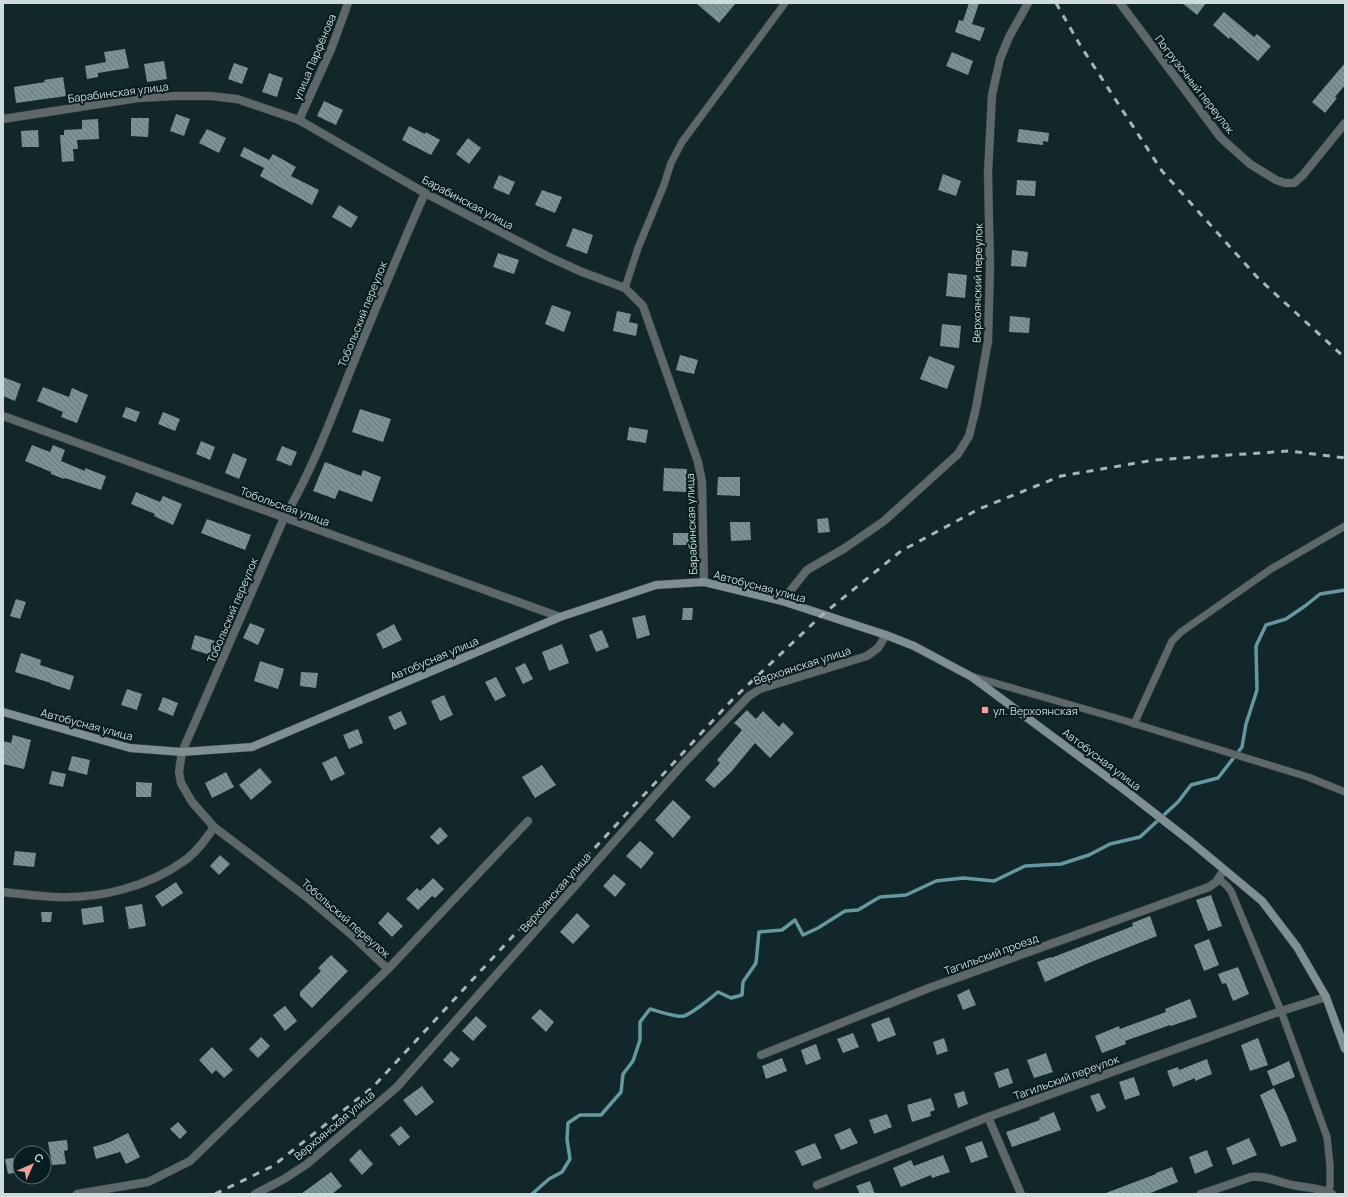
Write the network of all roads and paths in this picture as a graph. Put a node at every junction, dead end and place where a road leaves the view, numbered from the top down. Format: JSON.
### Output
{"nodes":[{"id":1,"x":348,"y":3,"type":"edge"},
{"id":2,"x":785,"y":3,"type":"edge"},
{"id":3,"x":1028,"y":3,"type":"edge"},
{"id":4,"x":1120,"y":3,"type":"edge"},
{"id":5,"x":3,"y":119,"type":"edge"},
{"id":6,"x":299,"y":120,"type":"junction"},
{"id":7,"x":1345,"y":123,"type":"edge"},
{"id":8,"x":425,"y":193,"type":"junction"},
{"id":9,"x":625,"y":288,"type":"junction"},
{"id":10,"x":3,"y":416,"type":"edge"},
{"id":11,"x":284,"y":518,"type":"junction"},
{"id":12,"x":1345,"y":526,"type":"edge"},
{"id":13,"x":704,"y":582,"type":"junction"},
{"id":14,"x":782,"y":601,"type":"junction"},
{"id":15,"x":560,"y":617,"type":"junction"},
{"id":16,"x":886,"y":635,"type":"junction"},
{"id":17,"x":972,"y":677,"type":"junction"},
{"id":18,"x":3,"y":712,"type":"edge"},
{"id":19,"x":1134,"y":724,"type":"junction"},
{"id":20,"x":182,"y":752,"type":"junction"},
{"id":21,"x":1345,"y":792,"type":"edge"},
{"id":22,"x":528,"y":821,"type":"dead end"},
{"id":23,"x":214,"y":827,"type":"junction"},
{"id":24,"x":1224,"y":870,"type":"junction"},
{"id":25,"x":1219,"y":879,"type":"junction"},
{"id":26,"x":3,"y":892,"type":"edge"},
{"id":27,"x":388,"y":969,"type":"junction"},
{"id":28,"x":1326,"y":997,"type":"junction"},
{"id":29,"x":1281,"y":1011,"type":"junction"},
{"id":30,"x":1345,"y":1049,"type":"edge"},
{"id":31,"x":761,"y":1055,"type":"dead end"},
{"id":32,"x":988,"y":1117,"type":"junction"},
{"id":33,"x":817,"y":1185,"type":"dead end"},
{"id":34,"x":1330,"y":1193,"type":"edge"},
{"id":35,"x":77,"y":1194,"type":"edge"},
{"id":36,"x":255,"y":1194,"type":"edge"},
{"id":37,"x":1021,"y":1194,"type":"edge"},
{"id":38,"x":1201,"y":1194,"type":"edge"}],
"edges":[{"from":1,"to":6,"type":"street","name":"улица Парфёнова"},
{"from":2,"to":9,"type":"lane"},
{"from":3,"to":14,"type":"street","name":"Верхоянский переулок"},
{"from":4,"to":7,"type":"street","name":"Погрузочный переулок"},
{"from":5,"to":6,"type":"street","name":"Барабинская улица"},
{"from":6,"to":8,"type":"street","name":"Барабинская улица"},
{"from":8,"to":9,"type":"street","name":"Барабинская улица"},
{"from":8,"to":11,"type":"street","name":"Тобольский переулок"},
{"from":9,"to":13,"type":"street","name":"Барабинская улица"},
{"from":10,"to":11,"type":"street","name":"Тобольская улица"},
{"from":11,"to":15,"type":"street","name":"Тобольская улица"},
{"from":11,"to":20,"type":"street","name":"Тобольский переулок"},
{"from":12,"to":19,"type":"lane"},
{"from":13,"to":14,"type":"street","name":"Автобусная улица"},
{"from":13,"to":15,"type":"street","name":"Автобусная улица"},
{"from":14,"to":16,"type":"street","name":"Автобусная улица"},
{"from":15,"to":20,"type":"street","name":"Автобусная улица"},
{"from":16,"to":17,"type":"street","name":"Автобусная улица"},
{"from":16,"to":36,"type":"street","name":"Верхоянская улица"},
{"from":17,"to":19,"type":"lane"},
{"from":17,"to":24,"type":"street","name":"Автобусная улица"},
{"from":18,"to":20,"type":"street","name":"Автобусная улица"},
{"from":19,"to":21,"type":"lane"},
{"from":20,"to":23,"type":"street","name":"Тобольский переулок"},
{"from":22,"to":27,"type":"street"},
{"from":23,"to":26,"type":"street"},
{"from":23,"to":27,"type":"street","name":"Тобольский переулок"},
{"from":24,"to":25,"type":"street"},
{"from":24,"to":28,"type":"street","name":"Автобусная улица"},
{"from":25,"to":29,"type":"lane"},
{"from":25,"to":31,"type":"street","name":"Тагильский проезд"},
{"from":27,"to":35,"type":"street"},
{"from":28,"to":29,"type":"street","name":"Тагильский переулок"},
{"from":28,"to":30,"type":"street","name":"Автобусная улица"},
{"from":29,"to":32,"type":"street","name":"Тагильский переулок"},
{"from":29,"to":34,"type":"lane"},
{"from":32,"to":33,"type":"street","name":"Тагильский переулок"},
{"from":32,"to":37,"type":"street"},
{"from":34,"to":38,"type":"street"}]}
